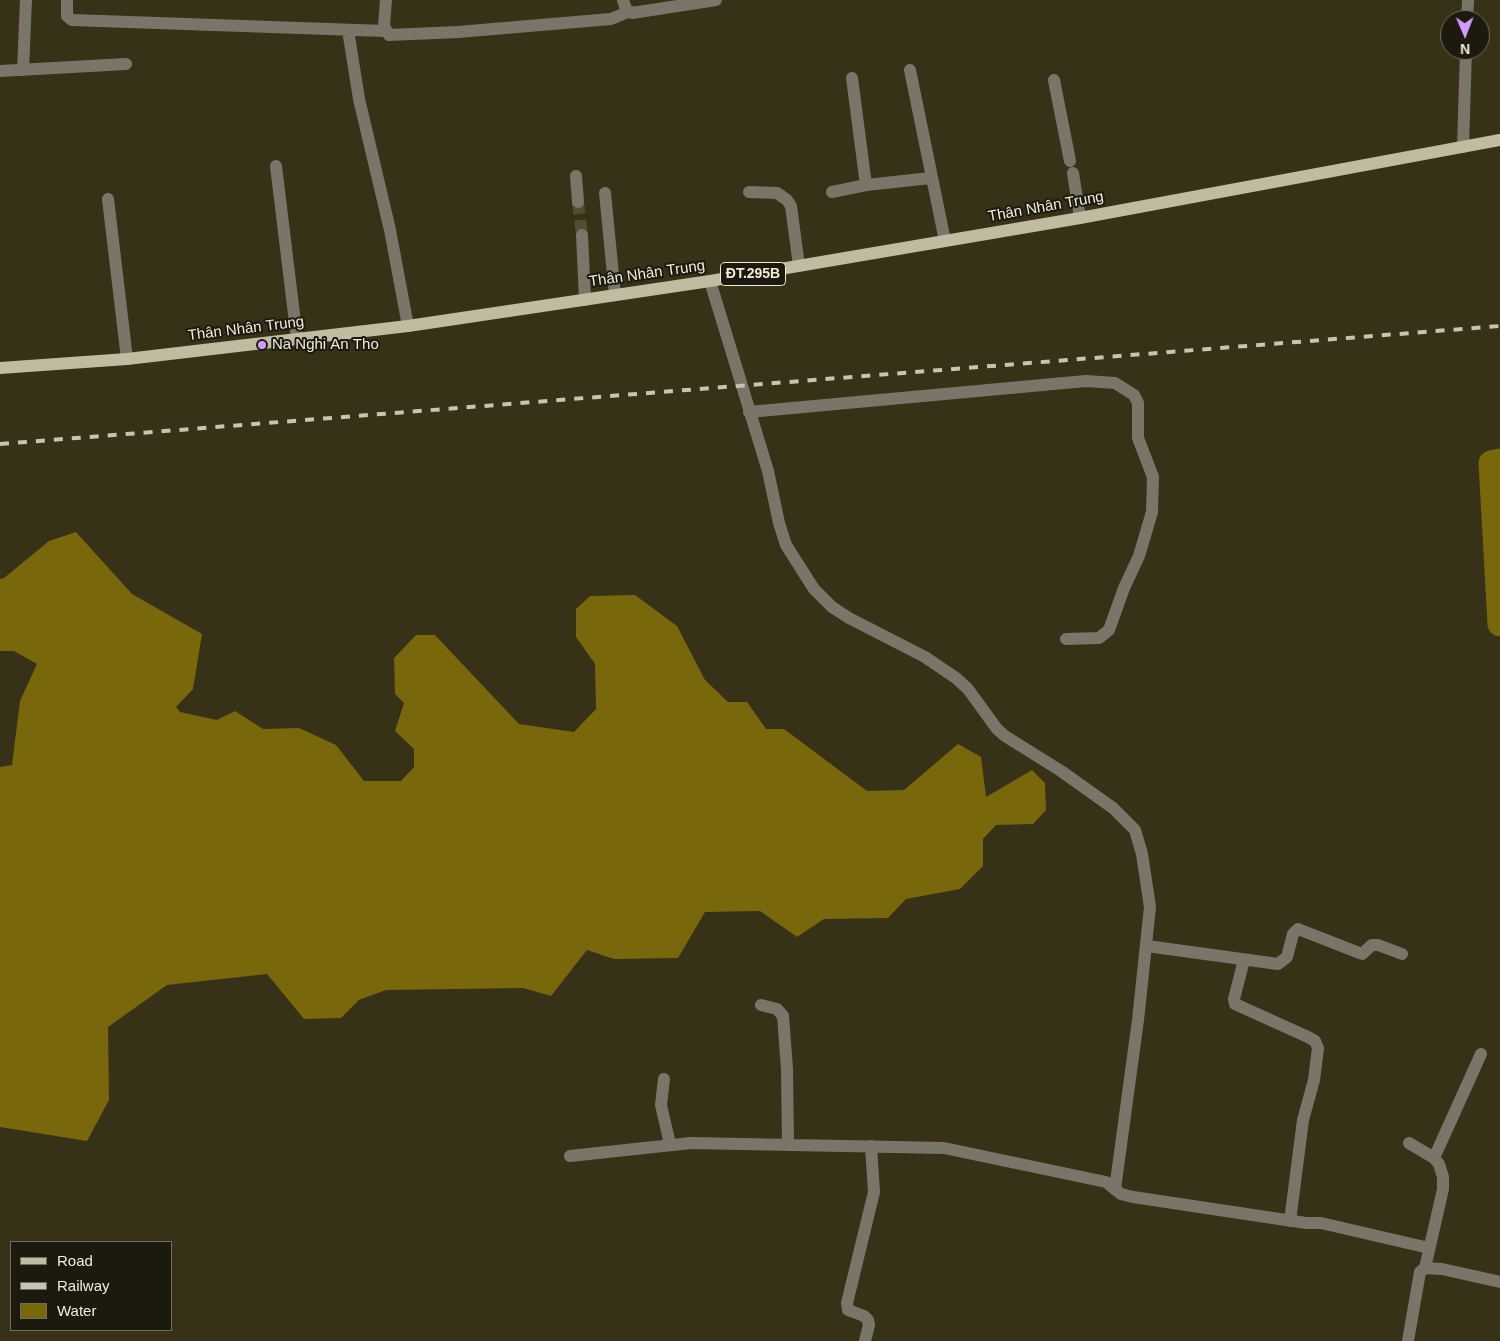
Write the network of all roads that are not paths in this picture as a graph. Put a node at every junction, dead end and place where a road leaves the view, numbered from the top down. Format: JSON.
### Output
{"nodes":[{"id":1,"x":26,"y":0,"type":"edge"},
{"id":2,"x":67,"y":0,"type":"edge"},
{"id":3,"x":386,"y":0,"type":"edge"},
{"id":4,"x":716,"y":0,"type":"edge"},
{"id":5,"x":626,"y":6,"type":"edge"},
{"id":6,"x":348,"y":30,"type":"junction"},
{"id":7,"x":385,"y":31,"type":"junction"},
{"id":8,"x":1466,"y":60,"type":"edge"},
{"id":9,"x":126,"y":64,"type":"dead end"},
{"id":10,"x":23,"y":70,"type":"junction"},
{"id":11,"x":910,"y":70,"type":"dead end"},
{"id":12,"x":0,"y":71,"type":"edge"},
{"id":13,"x":852,"y":78,"type":"dead end"},
{"id":14,"x":1054,"y":80,"type":"dead end"},
{"id":15,"x":1500,"y":140,"type":"edge"},
{"id":16,"x":1463,"y":147,"type":"junction"},
{"id":17,"x":276,"y":166,"type":"dead end"},
{"id":18,"x":576,"y":176,"type":"dead end"},
{"id":19,"x":931,"y":178,"type":"junction"},
{"id":20,"x":866,"y":185,"type":"junction"},
{"id":21,"x":749,"y":192,"type":"dead end"},
{"id":22,"x":832,"y":192,"type":"dead end"},
{"id":23,"x":604,"y":193,"type":"dead end"},
{"id":24,"x":108,"y":199,"type":"dead end"},
{"id":25,"x":578,"y":202,"type":"tunnel mouth"},
{"id":26,"x":1080,"y":218,"type":"junction"},
{"id":27,"x":582,"y":235,"type":"tunnel mouth"},
{"id":28,"x":945,"y":241,"type":"junction"},
{"id":29,"x":799,"y":266,"type":"junction"},
{"id":30,"x":710,"y":281,"type":"junction"},
{"id":31,"x":616,"y":295,"type":"junction"},
{"id":32,"x":585,"y":300,"type":"junction"},
{"id":33,"x":408,"y":326,"type":"junction"},
{"id":34,"x":297,"y":339,"type":"junction"},
{"id":35,"x":127,"y":359,"type":"junction"},
{"id":36,"x":0,"y":368,"type":"edge"},
{"id":37,"x":749,"y":412,"type":"junction"},
{"id":38,"x":1066,"y":640,"type":"dead end"},
{"id":39,"x":1147,"y":946,"type":"junction"},
{"id":40,"x":1402,"y":954,"type":"dead end"},
{"id":41,"x":1244,"y":960,"type":"junction"},
{"id":42,"x":761,"y":1005,"type":"dead end"},
{"id":43,"x":1481,"y":1054,"type":"dead end"},
{"id":44,"x":664,"y":1079,"type":"dead end"},
{"id":45,"x":1409,"y":1143,"type":"dead end"},
{"id":46,"x":670,"y":1144,"type":"junction"},
{"id":47,"x":788,"y":1144,"type":"junction"},
{"id":48,"x":871,"y":1146,"type":"junction"},
{"id":49,"x":570,"y":1156,"type":"dead end"},
{"id":50,"x":1434,"y":1158,"type":"junction"},
{"id":51,"x":1115,"y":1189,"type":"junction"},
{"id":52,"x":1290,"y":1220,"type":"junction"},
{"id":53,"x":1429,"y":1248,"type":"junction"},
{"id":54,"x":1424,"y":1268,"type":"junction"},
{"id":55,"x":1500,"y":1282,"type":"edge"},
{"id":56,"x":865,"y":1341,"type":"edge"},
{"id":57,"x":1408,"y":1341,"type":"edge"}],
"edges":[{"from":1,"to":10,"type":"street"},
{"from":2,"to":6,"type":"street"},
{"from":3,"to":7,"type":"street"},
{"from":4,"to":5,"type":"street"},
{"from":5,"to":7,"type":"street"},
{"from":6,"to":7,"type":"street"},
{"from":6,"to":33,"type":"street"},
{"from":8,"to":16,"type":"street"},
{"from":9,"to":10,"type":"street"},
{"from":10,"to":12,"type":"street"},
{"from":11,"to":19,"type":"street"},
{"from":13,"to":20,"type":"street"},
{"from":14,"to":26,"type":"street"},
{"from":15,"to":16,"type":"main road","name":"Thân Nhân Trung","number":"ĐT.295B"},
{"from":16,"to":26,"type":"main road","name":"Thân Nhân Trung","number":"ĐT.295B"},
{"from":17,"to":34,"type":"street"},
{"from":18,"to":25,"type":"street"},
{"from":19,"to":20,"type":"street"},
{"from":19,"to":28,"type":"street"},
{"from":20,"to":22,"type":"street"},
{"from":21,"to":29,"type":"street"},
{"from":23,"to":31,"type":"street"},
{"from":24,"to":35,"type":"street"},
{"from":26,"to":28,"type":"main road","name":"Thân Nhân Trung","number":"ĐT.295B"},
{"from":27,"to":32,"type":"street"},
{"from":28,"to":29,"type":"main road","name":"Thân Nhân Trung","number":"ĐT.295B"},
{"from":29,"to":30,"type":"main road","name":"Thân Nhân Trung","number":"ĐT.295B"},
{"from":30,"to":31,"type":"main road","name":"Thân Nhân Trung","number":"ĐT.295B"},
{"from":30,"to":37,"type":"street"},
{"from":31,"to":32,"type":"main road","name":"Thân Nhân Trung","number":"ĐT.295B"},
{"from":32,"to":33,"type":"main road","name":"Thân Nhân Trung","number":"ĐT.295B"},
{"from":33,"to":34,"type":"main road","name":"Thân Nhân Trung","number":"ĐT.295B"},
{"from":34,"to":35,"type":"main road","name":"Thân Nhân Trung","number":"ĐT.295B"},
{"from":35,"to":36,"type":"main road","name":"Thân Nhân Trung","number":"ĐT.295B"},
{"from":37,"to":38,"type":"street"},
{"from":37,"to":39,"type":"street"},
{"from":39,"to":41,"type":"street"},
{"from":39,"to":51,"type":"street"},
{"from":40,"to":41,"type":"street"},
{"from":41,"to":52,"type":"street"},
{"from":42,"to":47,"type":"street"},
{"from":43,"to":50,"type":"street"},
{"from":44,"to":46,"type":"street"},
{"from":45,"to":50,"type":"street"},
{"from":46,"to":47,"type":"street"},
{"from":46,"to":49,"type":"street"},
{"from":47,"to":48,"type":"street"},
{"from":48,"to":51,"type":"street"},
{"from":48,"to":56,"type":"street"},
{"from":50,"to":53,"type":"street"},
{"from":51,"to":52,"type":"street"},
{"from":52,"to":53,"type":"street"},
{"from":53,"to":54,"type":"street"},
{"from":54,"to":55,"type":"street"},
{"from":54,"to":57,"type":"street"}]}
